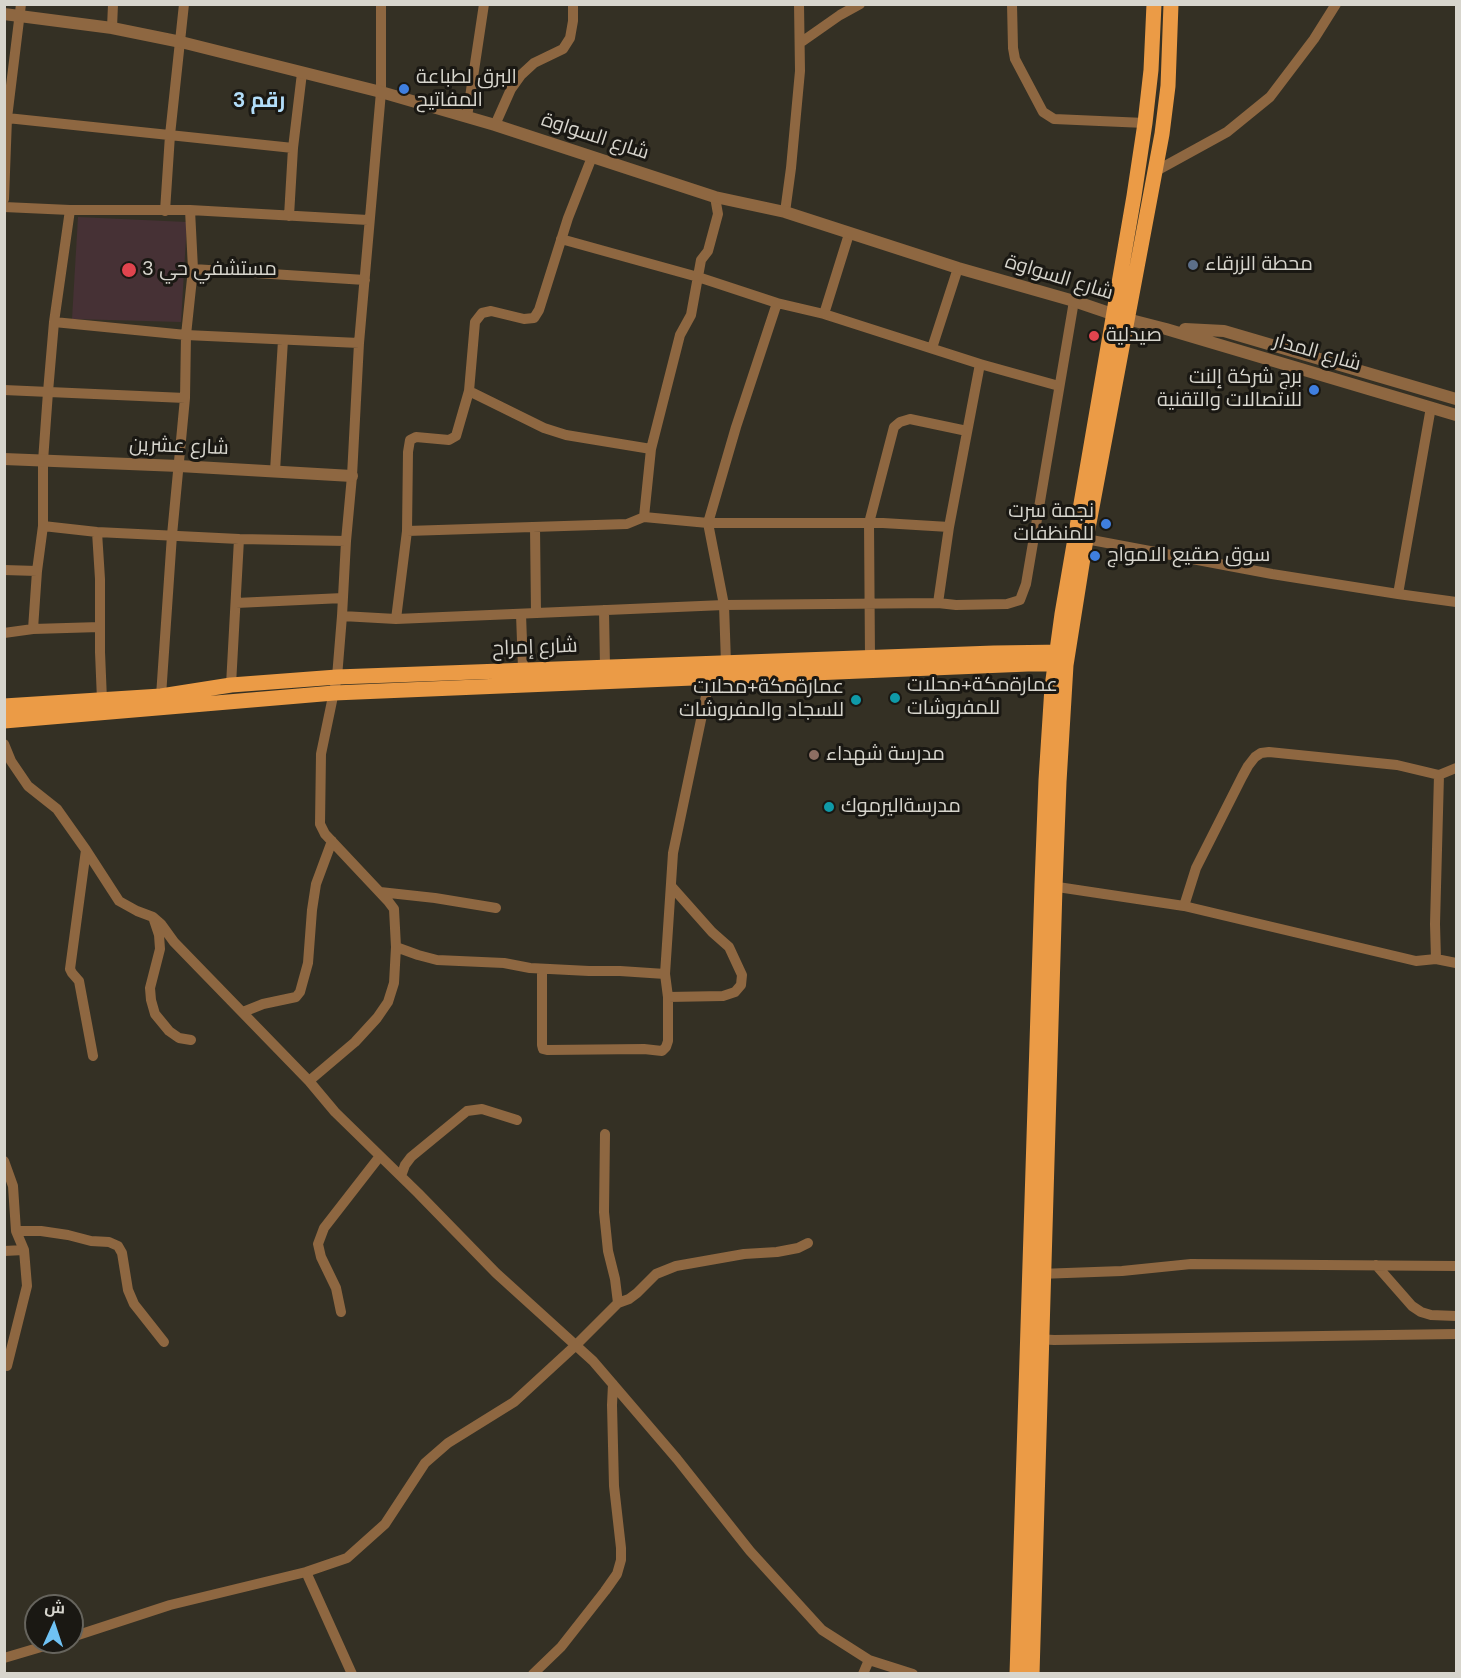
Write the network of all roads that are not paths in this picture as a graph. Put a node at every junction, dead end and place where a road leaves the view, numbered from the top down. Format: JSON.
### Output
{"nodes":[{"id":1,"x":113,"y":4,"type":"edge"},
{"id":2,"x":184,"y":4,"type":"edge"},
{"id":3,"x":381,"y":4,"type":"edge"},
{"id":4,"x":484,"y":4,"type":"edge"},
{"id":5,"x":573,"y":4,"type":"edge"},
{"id":6,"x":799,"y":4,"type":"edge"},
{"id":7,"x":860,"y":4,"type":"edge"},
{"id":8,"x":1012,"y":4,"type":"edge"},
{"id":9,"x":1154,"y":4,"type":"edge"},
{"id":10,"x":1171,"y":4,"type":"edge"},
{"id":11,"x":1336,"y":4,"type":"edge"},
{"id":12,"x":21,"y":10,"type":"edge"},
{"id":13,"x":4,"y":14,"type":"edge"},
{"id":14,"x":112,"y":28,"type":"junction"},
{"id":15,"x":181,"y":42,"type":"junction"},
{"id":16,"x":800,"y":43,"type":"junction"},
{"id":17,"x":303,"y":73,"type":"junction"},
{"id":18,"x":381,"y":92,"type":"junction"},
{"id":19,"x":467,"y":117,"type":"junction"},
{"id":20,"x":7,"y":118,"type":"junction"},
{"id":21,"x":1145,"y":123,"type":"junction"},
{"id":22,"x":495,"y":125,"type":"junction"},
{"id":23,"x":170,"y":135,"type":"junction"},
{"id":24,"x":293,"y":148,"type":"junction"},
{"id":25,"x":592,"y":157,"type":"junction"},
{"id":26,"x":1156,"y":171,"type":"junction"},
{"id":27,"x":715,"y":197,"type":"junction"},
{"id":28,"x":4,"y":199,"type":"edge"},
{"id":29,"x":4,"y":207,"type":"edge"},
{"id":30,"x":70,"y":210,"type":"junction"},
{"id":31,"x":190,"y":210,"type":"junction"},
{"id":32,"x":165,"y":211,"type":"junction"},
{"id":33,"x":785,"y":212,"type":"junction"},
{"id":34,"x":289,"y":216,"type":"junction"},
{"id":35,"x":368,"y":220,"type":"junction"},
{"id":36,"x":849,"y":234,"type":"junction"},
{"id":37,"x":561,"y":239,"type":"junction"},
{"id":38,"x":958,"y":268,"type":"junction"},
{"id":39,"x":193,"y":269,"type":"junction"},
{"id":40,"x":698,"y":277,"type":"junction"},
{"id":41,"x":365,"y":280,"type":"junction"},
{"id":42,"x":1074,"y":301,"type":"junction"},
{"id":43,"x":777,"y":303,"type":"junction"},
{"id":44,"x":824,"y":314,"type":"junction"},
{"id":45,"x":1120,"y":317,"type":"junction"},
{"id":46,"x":54,"y":322,"type":"junction"},
{"id":47,"x":1166,"y":329,"type":"junction"},
{"id":48,"x":186,"y":335,"type":"junction"},
{"id":49,"x":283,"y":340,"type":"junction"},
{"id":50,"x":359,"y":343,"type":"junction"},
{"id":51,"x":932,"y":348,"type":"junction"},
{"id":52,"x":980,"y":364,"type":"junction"},
{"id":53,"x":1059,"y":386,"type":"junction"},
{"id":54,"x":4,"y":390,"type":"edge"},
{"id":55,"x":469,"y":391,"type":"junction"},
{"id":56,"x":48,"y":392,"type":"junction"},
{"id":57,"x":185,"y":398,"type":"junction"},
{"id":58,"x":1456,"y":399,"type":"edge"},
{"id":59,"x":1431,"y":407,"type":"junction"},
{"id":60,"x":1456,"y":415,"type":"edge"},
{"id":61,"x":967,"y":431,"type":"junction"},
{"id":62,"x":651,"y":450,"type":"junction"},
{"id":63,"x":4,"y":459,"type":"edge"},
{"id":64,"x":43,"y":461,"type":"junction"},
{"id":65,"x":179,"y":466,"type":"junction"},
{"id":66,"x":275,"y":471,"type":"junction"},
{"id":67,"x":352,"y":476,"type":"junction"},
{"id":68,"x":644,"y":517,"type":"junction"},
{"id":69,"x":708,"y":523,"type":"junction"},
{"id":70,"x":869,"y":523,"type":"junction"},
{"id":71,"x":43,"y":526,"type":"junction"},
{"id":72,"x":535,"y":527,"type":"junction"},
{"id":73,"x":949,"y":527,"type":"junction"},
{"id":74,"x":408,"y":531,"type":"junction"},
{"id":75,"x":97,"y":532,"type":"junction"},
{"id":76,"x":172,"y":535,"type":"junction"},
{"id":77,"x":239,"y":539,"type":"junction"},
{"id":78,"x":1086,"y":539,"type":"junction"},
{"id":79,"x":346,"y":541,"type":"junction"},
{"id":80,"x":4,"y":570,"type":"edge"},
{"id":81,"x":38,"y":571,"type":"junction"},
{"id":82,"x":1398,"y":594,"type":"junction"},
{"id":83,"x":343,"y":598,"type":"junction"},
{"id":84,"x":1456,"y":602,"type":"edge"},
{"id":85,"x":236,"y":603,"type":"junction"},
{"id":86,"x":938,"y":603,"type":"junction"},
{"id":87,"x":869,"y":604,"type":"junction"},
{"id":88,"x":724,"y":605,"type":"junction"},
{"id":89,"x":604,"y":610,"type":"junction"},
{"id":90,"x":536,"y":613,"type":"junction"},
{"id":91,"x":521,"y":614,"type":"junction"},
{"id":92,"x":342,"y":616,"type":"junction"},
{"id":93,"x":396,"y":619,"type":"junction"},
{"id":94,"x":100,"y":627,"type":"junction"},
{"id":95,"x":33,"y":629,"type":"junction"},
{"id":96,"x":4,"y":633,"type":"edge"},
{"id":97,"x":870,"y":658,"type":"junction"},
{"id":98,"x":1061,"y":658,"type":"junction"},
{"id":99,"x":726,"y":663,"type":"junction"},
{"id":100,"x":605,"y":667,"type":"junction"},
{"id":101,"x":523,"y":669,"type":"junction"},
{"id":102,"x":337,"y":677,"type":"junction"},
{"id":103,"x":710,"y":677,"type":"junction"},
{"id":104,"x":231,"y":685,"type":"junction"},
{"id":105,"x":334,"y":693,"type":"junction"},
{"id":106,"x":161,"y":696,"type":"junction"},
{"id":107,"x":102,"y":700,"type":"junction"},
{"id":108,"x":4,"y":706,"type":"edge"},
{"id":109,"x":4,"y":721,"type":"edge"},
{"id":110,"x":4,"y":744,"type":"edge"},
{"id":111,"x":1456,"y":768,"type":"edge"},
{"id":112,"x":1439,"y":775,"type":"junction"},
{"id":113,"x":332,"y":840,"type":"junction"},
{"id":114,"x":86,"y":850,"type":"junction"},
{"id":115,"x":1048,"y":886,"type":"junction"},
{"id":116,"x":672,"y":887,"type":"junction"},
{"id":117,"x":380,"y":892,"type":"junction"},
{"id":118,"x":1184,"y":906,"type":"junction"},
{"id":119,"x":496,"y":908,"type":"dead end"},
{"id":120,"x":153,"y":917,"type":"junction"},
{"id":121,"x":396,"y":947,"type":"junction"},
{"id":122,"x":1437,"y":959,"type":"junction"},
{"id":123,"x":1456,"y":963,"type":"edge"},
{"id":124,"x":542,"y":969,"type":"junction"},
{"id":125,"x":665,"y":974,"type":"junction"},
{"id":126,"x":668,"y":997,"type":"junction"},
{"id":127,"x":243,"y":1012,"type":"junction"},
{"id":128,"x":191,"y":1040,"type":"dead end"},
{"id":129,"x":93,"y":1056,"type":"dead end"},
{"id":130,"x":309,"y":1081,"type":"junction"},
{"id":131,"x":516,"y":1120,"type":"dead end"},
{"id":132,"x":605,"y":1134,"type":"dead end"},
{"id":133,"x":380,"y":1156,"type":"junction"},
{"id":134,"x":4,"y":1161,"type":"edge"},
{"id":135,"x":7,"y":1175,"type":"edge"},
{"id":136,"x":401,"y":1176,"type":"junction"},
{"id":137,"x":16,"y":1231,"type":"junction"},
{"id":138,"x":808,"y":1243,"type":"dead end"},
{"id":139,"x":24,"y":1250,"type":"junction"},
{"id":140,"x":4,"y":1251,"type":"edge"},
{"id":141,"x":1376,"y":1265,"type":"junction"},
{"id":142,"x":1456,"y":1266,"type":"edge"},
{"id":143,"x":1036,"y":1274,"type":"junction"},
{"id":144,"x":618,"y":1303,"type":"junction"},
{"id":145,"x":341,"y":1312,"type":"dead end"},
{"id":146,"x":1456,"y":1316,"type":"edge"},
{"id":147,"x":1456,"y":1334,"type":"edge"},
{"id":148,"x":1034,"y":1338,"type":"junction"},
{"id":149,"x":164,"y":1342,"type":"dead end"},
{"id":150,"x":576,"y":1345,"type":"junction"},
{"id":151,"x":7,"y":1366,"type":"dead end"},
{"id":152,"x":613,"y":1384,"type":"junction"},
{"id":153,"x":306,"y":1572,"type":"junction"},
{"id":154,"x":84,"y":1633,"type":"edge"},
{"id":155,"x":24,"y":1652,"type":"edge"},
{"id":156,"x":4,"y":1658,"type":"edge"},
{"id":157,"x":869,"y":1660,"type":"junction"},
{"id":158,"x":352,"y":1674,"type":"edge"},
{"id":159,"x":533,"y":1674,"type":"edge"},
{"id":160,"x":863,"y":1674,"type":"edge"},
{"id":161,"x":913,"y":1674,"type":"edge"},
{"id":162,"x":1017,"y":1674,"type":"edge"},
{"id":163,"x":1032,"y":1674,"type":"edge"}],
"edges":[{"from":1,"to":14,"type":"street"},
{"from":2,"to":15,"type":"street"},
{"from":3,"to":18,"type":"street"},
{"from":4,"to":19,"type":"street"},
{"from":5,"to":22,"type":"street"},
{"from":6,"to":16,"type":"street"},
{"from":7,"to":16,"type":"street"},
{"from":8,"to":21,"type":"street"},
{"from":9,"to":21,"type":"main road"},
{"from":10,"to":26,"type":"main road"},
{"from":11,"to":26,"type":"street"},
{"from":12,"to":13,"type":"street","name":"شارع السواوة"},
{"from":12,"to":14,"type":"street","name":"شارع السواوة"},
{"from":12,"to":20,"type":"street"},
{"from":14,"to":15,"type":"street","name":"شارع السواوة"},
{"from":15,"to":17,"type":"street","name":"شارع السواوة"},
{"from":15,"to":23,"type":"street"},
{"from":16,"to":33,"type":"street"},
{"from":17,"to":18,"type":"street","name":"شارع السواوة"},
{"from":17,"to":24,"type":"street"},
{"from":18,"to":19,"type":"street","name":"شارع السواوة"},
{"from":18,"to":35,"type":"street"},
{"from":19,"to":22,"type":"street","name":"شارع السواوة"},
{"from":20,"to":23,"type":"street"},
{"from":20,"to":28,"type":"street"},
{"from":21,"to":45,"type":"main road"},
{"from":22,"to":25,"type":"street","name":"شارع السواوة"},
{"from":23,"to":24,"type":"street"},
{"from":23,"to":32,"type":"street"},
{"from":24,"to":34,"type":"street"},
{"from":25,"to":27,"type":"street","name":"شارع السواوة"},
{"from":25,"to":37,"type":"street"},
{"from":26,"to":45,"type":"main road"},
{"from":27,"to":33,"type":"street","name":"شارع السواوة"},
{"from":27,"to":40,"type":"street"},
{"from":29,"to":30,"type":"street"},
{"from":30,"to":32,"type":"street"},
{"from":30,"to":46,"type":"street"},
{"from":31,"to":32,"type":"street"},
{"from":31,"to":34,"type":"street"},
{"from":31,"to":39,"type":"street"},
{"from":33,"to":36,"type":"street","name":"شارع السواوة"},
{"from":34,"to":35,"type":"street"},
{"from":35,"to":41,"type":"street"},
{"from":36,"to":38,"type":"street","name":"شارع السواوة"},
{"from":36,"to":44,"type":"street"},
{"from":37,"to":40,"type":"street"},
{"from":37,"to":55,"type":"street"},
{"from":38,"to":42,"type":"street","name":"شارع السواوة"},
{"from":38,"to":51,"type":"street"},
{"from":39,"to":41,"type":"street"},
{"from":39,"to":48,"type":"street"},
{"from":40,"to":43,"type":"street"},
{"from":40,"to":62,"type":"street"},
{"from":41,"to":50,"type":"street"},
{"from":42,"to":45,"type":"street","name":"شارع السواوة"},
{"from":42,"to":53,"type":"street"},
{"from":43,"to":44,"type":"street"},
{"from":43,"to":69,"type":"street"},
{"from":44,"to":51,"type":"street"},
{"from":45,"to":47,"type":"street","name":"شارع السواوة"},
{"from":45,"to":78,"type":"main road"},
{"from":45,"to":98,"type":"main road"},
{"from":46,"to":48,"type":"street"},
{"from":46,"to":56,"type":"street"},
{"from":47,"to":58,"type":"street"},
{"from":47,"to":59,"type":"street","name":"شارع المدار"},
{"from":48,"to":49,"type":"street"},
{"from":48,"to":57,"type":"street"},
{"from":49,"to":50,"type":"street"},
{"from":49,"to":66,"type":"street"},
{"from":50,"to":67,"type":"street"},
{"from":51,"to":52,"type":"street"},
{"from":52,"to":53,"type":"street"},
{"from":52,"to":61,"type":"street"},
{"from":53,"to":86,"type":"street"},
{"from":54,"to":56,"type":"street"},
{"from":55,"to":62,"type":"street"},
{"from":55,"to":74,"type":"street"},
{"from":56,"to":57,"type":"street"},
{"from":56,"to":64,"type":"street"},
{"from":57,"to":65,"type":"street"},
{"from":59,"to":60,"type":"street","name":"شارع المدار"},
{"from":59,"to":82,"type":"street"},
{"from":61,"to":70,"type":"street"},
{"from":61,"to":73,"type":"street"},
{"from":62,"to":68,"type":"street"},
{"from":63,"to":64,"type":"street","name":"شارع عشرين"},
{"from":64,"to":65,"type":"street","name":"شارع عشرين"},
{"from":64,"to":71,"type":"street"},
{"from":65,"to":66,"type":"street","name":"شارع عشرين"},
{"from":65,"to":76,"type":"street"},
{"from":66,"to":67,"type":"street","name":"شارع عشرين"},
{"from":67,"to":79,"type":"street"},
{"from":68,"to":69,"type":"street"},
{"from":68,"to":72,"type":"street"},
{"from":69,"to":70,"type":"street"},
{"from":69,"to":88,"type":"street"},
{"from":70,"to":73,"type":"street"},
{"from":70,"to":87,"type":"street"},
{"from":71,"to":75,"type":"street"},
{"from":71,"to":81,"type":"street"},
{"from":72,"to":74,"type":"street"},
{"from":72,"to":90,"type":"street"},
{"from":73,"to":86,"type":"street"},
{"from":74,"to":93,"type":"street"},
{"from":75,"to":76,"type":"street"},
{"from":75,"to":94,"type":"street"},
{"from":76,"to":77,"type":"street"},
{"from":76,"to":106,"type":"street"},
{"from":77,"to":79,"type":"street"},
{"from":77,"to":85,"type":"street"},
{"from":78,"to":82,"type":"street"},
{"from":78,"to":98,"type":"main road"},
{"from":79,"to":83,"type":"street"},
{"from":80,"to":81,"type":"street"},
{"from":81,"to":95,"type":"street"},
{"from":82,"to":84,"type":"street"},
{"from":83,"to":85,"type":"street"},
{"from":83,"to":92,"type":"street"},
{"from":85,"to":104,"type":"street"},
{"from":86,"to":87,"type":"street"},
{"from":87,"to":88,"type":"street"},
{"from":87,"to":97,"type":"street"},
{"from":88,"to":89,"type":"street"},
{"from":88,"to":99,"type":"street"},
{"from":89,"to":90,"type":"street"},
{"from":89,"to":100,"type":"street"},
{"from":90,"to":91,"type":"street"},
{"from":91,"to":93,"type":"street"},
{"from":91,"to":101,"type":"street"},
{"from":92,"to":93,"type":"street"},
{"from":92,"to":102,"type":"street"},
{"from":94,"to":95,"type":"street"},
{"from":94,"to":107,"type":"street"},
{"from":95,"to":96,"type":"street"},
{"from":97,"to":98,"type":"main road","name":"شارع إمراح"},
{"from":97,"to":99,"type":"main road","name":"شارع إمراح"},
{"from":98,"to":103,"type":"main road","name":"شارع إمراح"},
{"from":98,"to":115,"type":"main road"},
{"from":99,"to":100,"type":"main road","name":"شارع إمراح"},
{"from":100,"to":101,"type":"main road","name":"شارع إمراح"},
{"from":101,"to":102,"type":"main road","name":"شارع إمراح"},
{"from":102,"to":104,"type":"main road","name":"شارع إمراح"},
{"from":102,"to":105,"type":"street"},
{"from":103,"to":105,"type":"main road","name":"شارع إمراح"},
{"from":103,"to":116,"type":"street"},
{"from":104,"to":106,"type":"main road","name":"شارع إمراح"},
{"from":105,"to":109,"type":"main road","name":"شارع إمراح"},
{"from":105,"to":113,"type":"street"},
{"from":106,"to":107,"type":"main road","name":"شارع إمراح"},
{"from":107,"to":108,"type":"main road","name":"شارع إمراح"},
{"from":110,"to":114,"type":"street"},
{"from":111,"to":112,"type":"street"},
{"from":112,"to":118,"type":"street"},
{"from":112,"to":122,"type":"street"},
{"from":113,"to":117,"type":"street"},
{"from":113,"to":127,"type":"street"},
{"from":114,"to":120,"type":"street"},
{"from":114,"to":129,"type":"street"},
{"from":115,"to":118,"type":"street"},
{"from":115,"to":143,"type":"main road"},
{"from":116,"to":125,"type":"street"},
{"from":116,"to":126,"type":"street"},
{"from":117,"to":119,"type":"street"},
{"from":117,"to":121,"type":"street"},
{"from":118,"to":122,"type":"street"},
{"from":120,"to":127,"type":"street"},
{"from":120,"to":128,"type":"street"},
{"from":121,"to":124,"type":"street"},
{"from":121,"to":130,"type":"street"},
{"from":122,"to":123,"type":"street"},
{"from":124,"to":125,"type":"street"},
{"from":124,"to":126,"type":"street"},
{"from":125,"to":126,"type":"street"},
{"from":127,"to":130,"type":"street"},
{"from":130,"to":133,"type":"street"},
{"from":131,"to":136,"type":"street"},
{"from":132,"to":144,"type":"street"},
{"from":133,"to":136,"type":"street"},
{"from":133,"to":145,"type":"street"},
{"from":134,"to":135,"type":"street"},
{"from":135,"to":137,"type":"street"},
{"from":136,"to":150,"type":"street"},
{"from":137,"to":139,"type":"street"},
{"from":137,"to":149,"type":"street"},
{"from":138,"to":144,"type":"street"},
{"from":139,"to":140,"type":"street"},
{"from":139,"to":151,"type":"street"},
{"from":141,"to":142,"type":"street"},
{"from":141,"to":143,"type":"street"},
{"from":141,"to":146,"type":"street"},
{"from":143,"to":148,"type":"main road"},
{"from":144,"to":150,"type":"street"},
{"from":147,"to":148,"type":"street"},
{"from":148,"to":162,"type":"main road"},
{"from":148,"to":163,"type":"main road"},
{"from":150,"to":152,"type":"street"},
{"from":150,"to":153,"type":"street"},
{"from":152,"to":157,"type":"street"},
{"from":152,"to":159,"type":"street"},
{"from":153,"to":154,"type":"street"},
{"from":153,"to":158,"type":"street"},
{"from":155,"to":156,"type":"street"},
{"from":157,"to":160,"type":"street"},
{"from":157,"to":161,"type":"street"}]}
